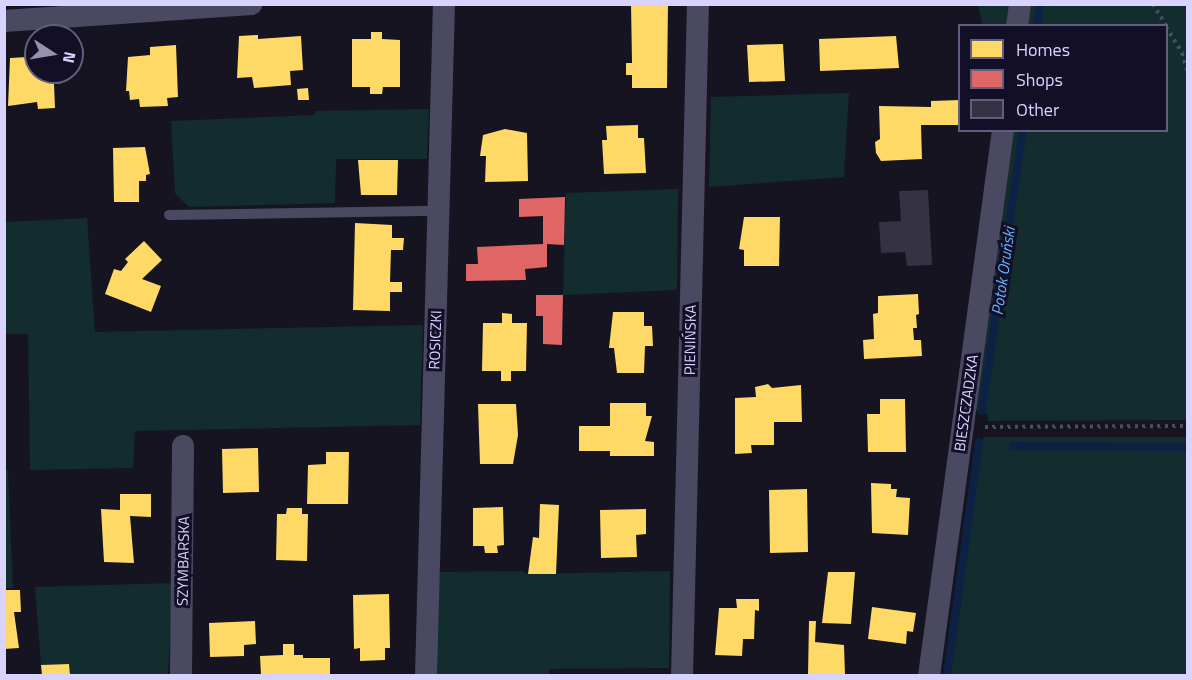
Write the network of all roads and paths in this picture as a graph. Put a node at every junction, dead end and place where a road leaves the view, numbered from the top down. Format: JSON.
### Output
{"nodes":[{"id":1,"x":251,"y":4,"type":"edge"},
{"id":2,"x":444,"y":4,"type":"edge"},
{"id":3,"x":698,"y":4,"type":"edge"},
{"id":4,"x":1020,"y":4,"type":"edge"},
{"id":5,"x":1153,"y":4,"type":"edge"},
{"id":6,"x":4,"y":21,"type":"edge"},
{"id":7,"x":1017,"y":24,"type":"edge"},
{"id":8,"x":1165,"y":24,"type":"edge"},
{"id":9,"x":1168,"y":29,"type":"edge"},
{"id":10,"x":1188,"y":73,"type":"edge"},
{"id":11,"x":1003,"y":132,"type":"edge"},
{"id":12,"x":438,"y":211,"type":"junction"},
{"id":13,"x":169,"y":215,"type":"dead end"},
{"id":14,"x":1188,"y":426,"type":"edge"},
{"id":15,"x":963,"y":427,"type":"junction"},
{"id":16,"x":183,"y":446,"type":"dead end"},
{"id":17,"x":181,"y":675,"type":"edge"},
{"id":18,"x":426,"y":675,"type":"edge"},
{"id":19,"x":682,"y":675,"type":"edge"},
{"id":20,"x":929,"y":675,"type":"edge"}],
"edges":[{"from":1,"to":6,"type":"street"},
{"from":2,"to":12,"type":"street","name":"ROSICZKI"},
{"from":3,"to":19,"type":"street","name":"PIENIŃSKA"},
{"from":4,"to":7,"type":"street"},
{"from":5,"to":8,"type":"path"},
{"from":9,"to":10,"type":"path"},
{"from":11,"to":15,"type":"street","name":"BIESZCZADZKA"},
{"from":12,"to":13,"type":"lane"},
{"from":12,"to":18,"type":"street","name":"ROSICZKI"},
{"from":14,"to":15,"type":"path"},
{"from":15,"to":20,"type":"street","name":"BIESZCZADZKA"},
{"from":16,"to":17,"type":"street","name":"SZYMBARSKA"}]}
